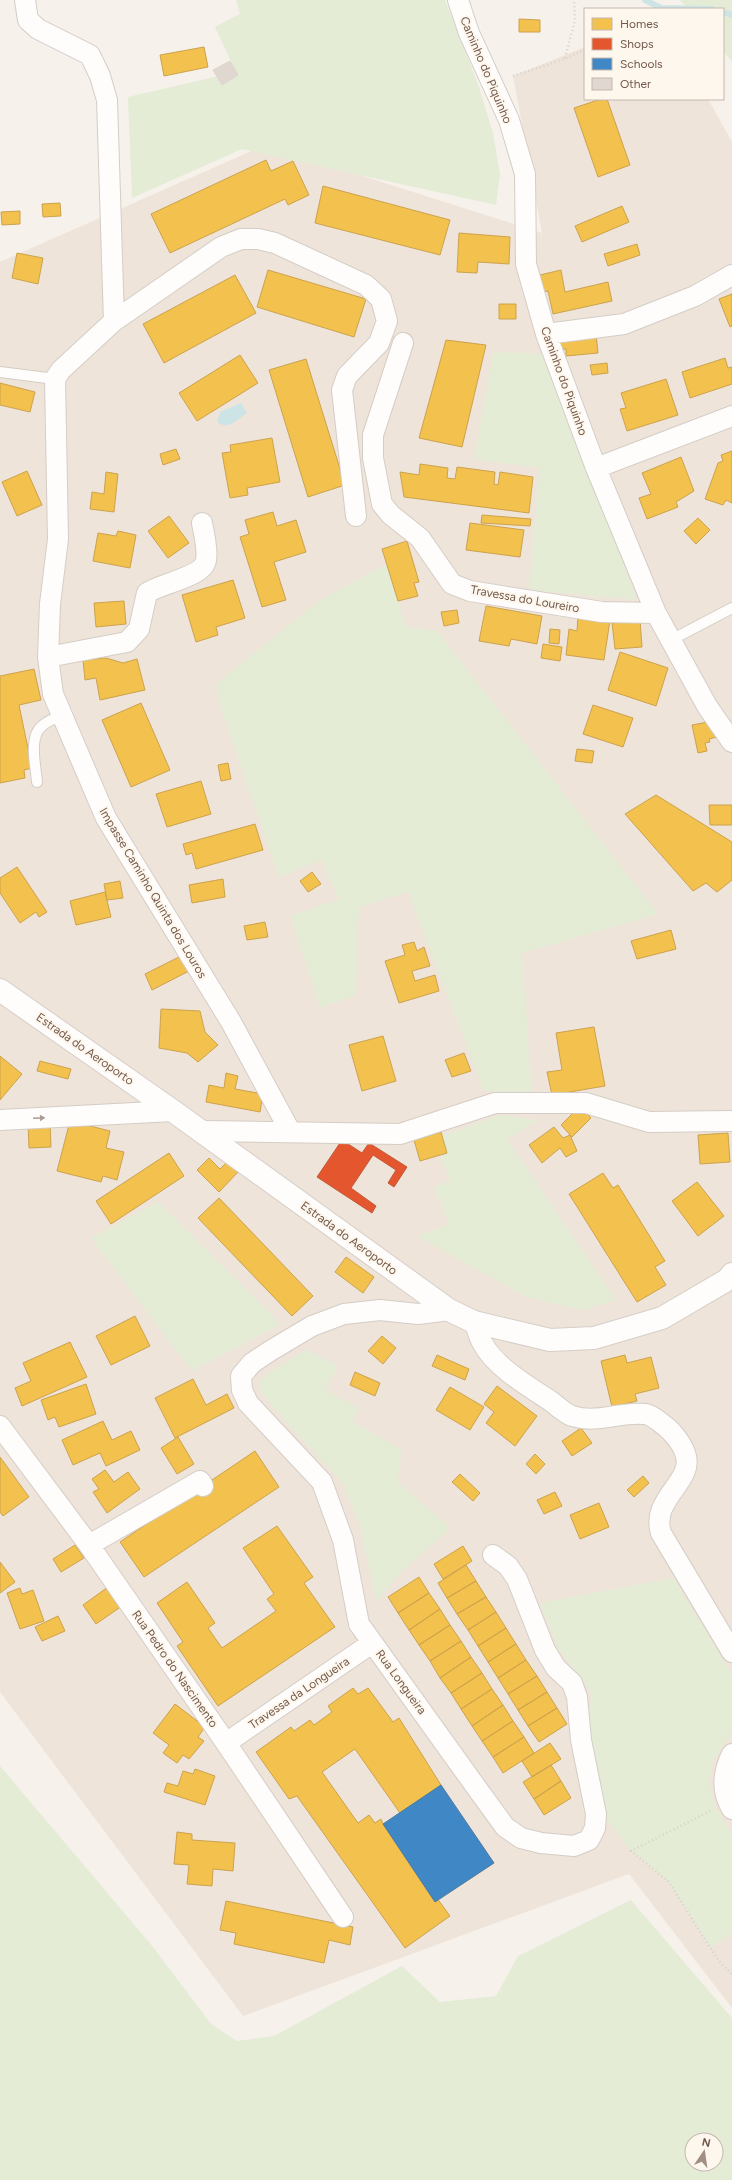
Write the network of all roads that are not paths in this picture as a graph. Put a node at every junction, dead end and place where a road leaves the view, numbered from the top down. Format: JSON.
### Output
{"nodes":[{"id":1,"x":25,"y":0,"type":"edge"},
{"id":2,"x":458,"y":0,"type":"edge"},
{"id":3,"x":732,"y":275,"type":"edge"},
{"id":4,"x":114,"y":321,"type":"junction"},
{"id":5,"x":546,"y":334,"type":"junction"},
{"id":6,"x":402,"y":343,"type":"dead end"},
{"id":7,"x":0,"y":372,"type":"edge"},
{"id":8,"x":54,"y":379,"type":"junction"},
{"id":9,"x":732,"y":416,"type":"edge"},
{"id":10,"x":596,"y":468,"type":"junction"},
{"id":11,"x":356,"y":516,"type":"dead end"},
{"id":12,"x":202,"y":523,"type":"dead end"},
{"id":13,"x":732,"y":608,"type":"edge"},
{"id":14,"x":656,"y":613,"type":"junction"},
{"id":15,"x":671,"y":640,"type":"junction"},
{"id":16,"x":48,"y":657,"type":"junction"},
{"id":17,"x":62,"y":715,"type":"junction"},
{"id":18,"x":732,"y":742,"type":"edge"},
{"id":19,"x":37,"y":782,"type":"dead end"},
{"id":20,"x":0,"y":990,"type":"edge"},
{"id":21,"x":173,"y":1111,"type":"junction"},
{"id":22,"x":0,"y":1120,"type":"edge"},
{"id":23,"x":732,"y":1121,"type":"edge"},
{"id":24,"x":202,"y":1131,"type":"junction"},
{"id":25,"x":290,"y":1131,"type":"junction"},
{"id":26,"x":732,"y":1274,"type":"edge"},
{"id":27,"x":449,"y":1310,"type":"junction"},
{"id":28,"x":474,"y":1322,"type":"junction"},
{"id":29,"x":0,"y":1426,"type":"edge"},
{"id":30,"x":203,"y":1486,"type":"dead end"},
{"id":31,"x":89,"y":1544,"type":"junction"},
{"id":32,"x":493,"y":1555,"type":"dead end"},
{"id":33,"x":372,"y":1643,"type":"junction"},
{"id":34,"x":732,"y":1652,"type":"edge"},
{"id":35,"x":226,"y":1743,"type":"junction"},
{"id":36,"x":732,"y":1754,"type":"edge"},
{"id":37,"x":724,"y":1808,"type":"edge"},
{"id":38,"x":343,"y":1917,"type":"dead end"}],
"edges":[{"from":1,"to":4,"type":"street"},
{"from":2,"to":5,"type":"street","name":"Caminho do Piquinho"},
{"from":3,"to":5,"type":"street"},
{"from":4,"to":8,"type":"street"},
{"from":4,"to":11,"type":"street"},
{"from":5,"to":10,"type":"street","name":"Caminho do Piquinho"},
{"from":6,"to":14,"type":"street","name":"Travessa do Loureiro"},
{"from":7,"to":8,"type":"lane"},
{"from":8,"to":16,"type":"street","name":"Impasse Caminho Quinta dos Louros"},
{"from":9,"to":10,"type":"street"},
{"from":10,"to":14,"type":"street","name":"Caminho do Piquinho"},
{"from":12,"to":16,"type":"street"},
{"from":13,"to":15,"type":"lane"},
{"from":14,"to":15,"type":"street","name":"Caminho do Piquinho"},
{"from":15,"to":18,"type":"street","name":"Caminho do Piquinho"},
{"from":16,"to":17,"type":"street","name":"Impasse Caminho Quinta dos Louros"},
{"from":17,"to":19,"type":"lane"},
{"from":17,"to":25,"type":"street","name":"Impasse Caminho Quinta dos Louros"},
{"from":20,"to":21,"type":"main road","name":"Estrada do Aeroporto"},
{"from":22,"to":21,"type":"street","one_way":true},
{"from":21,"to":24,"type":"main road","name":"Estrada do Aeroporto"},
{"from":23,"to":25,"type":"street"},
{"from":24,"to":25,"type":"street"},
{"from":24,"to":27,"type":"main road","name":"Estrada do Aeroporto"},
{"from":26,"to":28,"type":"main road","name":"Estrada do Aeroporto"},
{"from":27,"to":28,"type":"main road","name":"Estrada do Aeroporto"},
{"from":27,"to":33,"type":"street","name":"Rua Longueira"},
{"from":28,"to":34,"type":"street"},
{"from":29,"to":31,"type":"street","name":"Rua Pedro do Nascimento"},
{"from":30,"to":31,"type":"street"},
{"from":31,"to":35,"type":"street","name":"Rua Pedro do Nascimento"},
{"from":32,"to":33,"type":"street","name":"Rua Longueira"},
{"from":33,"to":35,"type":"street","name":"Travessa da Longueira"},
{"from":35,"to":38,"type":"street","name":"Rua Pedro do Nascimento"},
{"from":36,"to":37,"type":"street"}]}
